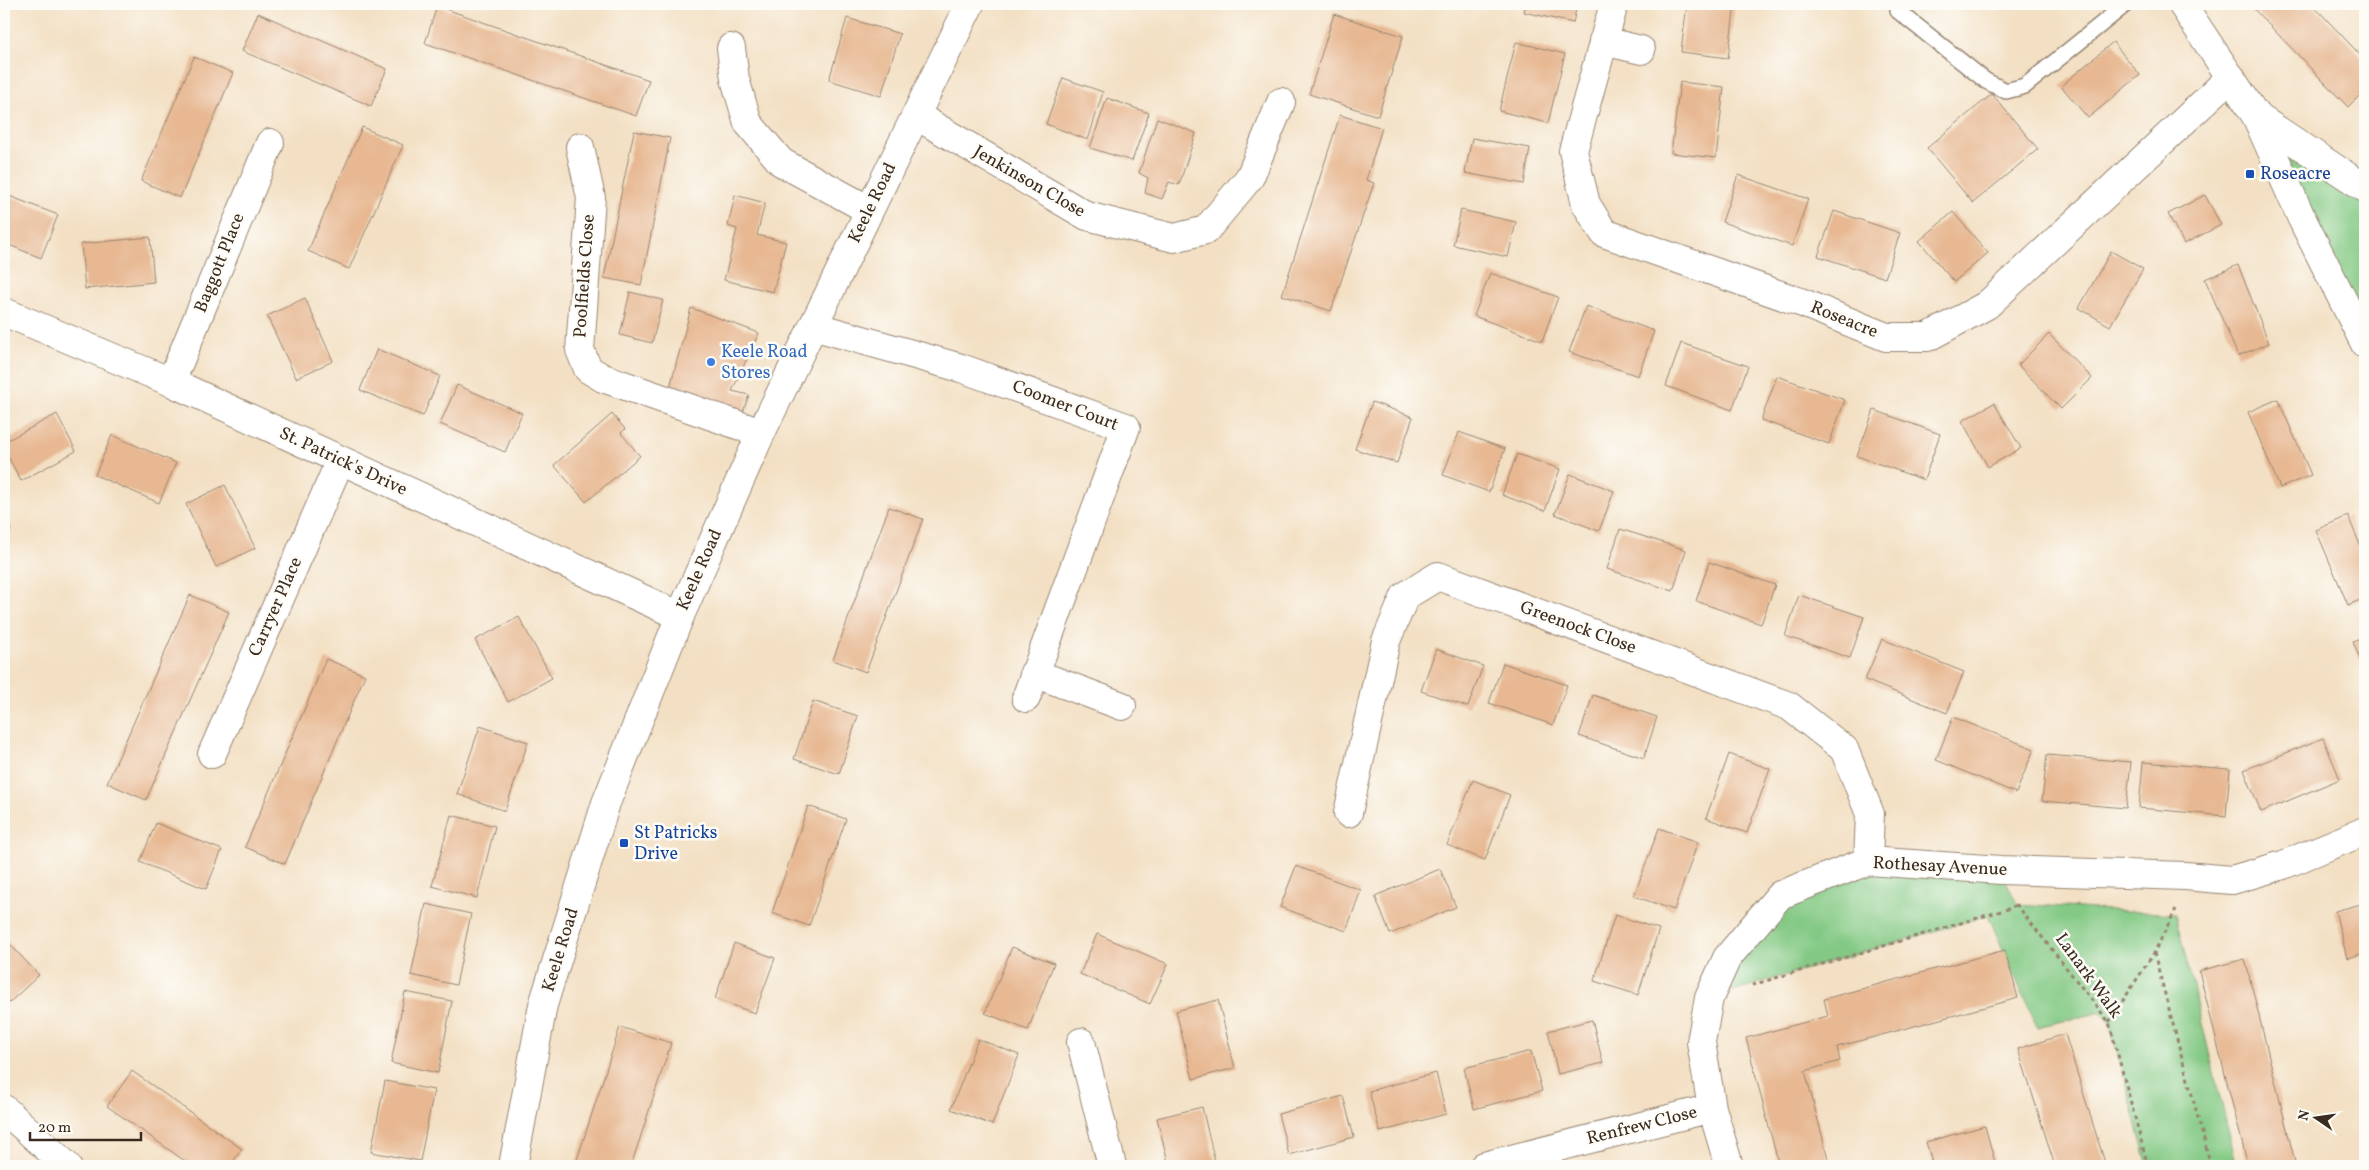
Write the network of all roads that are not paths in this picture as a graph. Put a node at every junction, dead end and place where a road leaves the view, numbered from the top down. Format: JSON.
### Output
{"nodes":[{"id":1,"x":970,"y":4,"type":"edge"},
{"id":2,"x":1614,"y":4,"type":"edge"},
{"id":3,"x":2126,"y":4,"type":"edge"},
{"id":4,"x":2182,"y":4,"type":"edge"},
{"id":5,"x":1898,"y":10,"type":"dead end"},
{"id":6,"x":1603,"y":41,"type":"junction"},
{"id":7,"x":731,"y":48,"type":"dead end"},
{"id":8,"x":1641,"y":50,"type":"dead end"},
{"id":9,"x":2231,"y":77,"type":"junction"},
{"id":10,"x":1281,"y":102,"type":"dead end"},
{"id":11,"x":916,"y":116,"type":"junction"},
{"id":12,"x":2256,"y":116,"type":"junction"},
{"id":13,"x":270,"y":143,"type":"dead end"},
{"id":14,"x":580,"y":147,"type":"dead end"},
{"id":15,"x":2365,"y":188,"type":"edge"},
{"id":16,"x":869,"y":210,"type":"junction"},
{"id":17,"x":4,"y":312,"type":"edge"},
{"id":18,"x":813,"y":326,"type":"junction"},
{"id":19,"x":2365,"y":344,"type":"edge"},
{"id":20,"x":171,"y":382,"type":"junction"},
{"id":21,"x":761,"y":433,"type":"junction"},
{"id":22,"x":340,"y":461,"type":"junction"},
{"id":23,"x":680,"y":616,"type":"junction"},
{"id":24,"x":1122,"y":706,"type":"dead end"},
{"id":25,"x":212,"y":754,"type":"dead end"},
{"id":26,"x":1348,"y":813,"type":"dead end"},
{"id":27,"x":2365,"y":830,"type":"edge"},
{"id":28,"x":1868,"y":861,"type":"junction"},
{"id":29,"x":1081,"y":1042,"type":"dead end"},
{"id":30,"x":1712,"y":1108,"type":"junction"},
{"id":31,"x":4,"y":1109,"type":"edge"},
{"id":32,"x":67,"y":1166,"type":"edge"},
{"id":33,"x":513,"y":1166,"type":"edge"},
{"id":34,"x":1112,"y":1166,"type":"edge"},
{"id":35,"x":1484,"y":1166,"type":"edge"},
{"id":36,"x":1729,"y":1166,"type":"edge"}],
"edges":[{"from":1,"to":11,"type":"street","name":"Keele Road"},
{"from":2,"to":6,"type":"street","name":"Roseacre"},
{"from":3,"to":5,"type":"lane"},
{"from":4,"to":9,"type":"street"},
{"from":6,"to":8,"type":"street"},
{"from":6,"to":9,"type":"street","name":"Roseacre"},
{"from":7,"to":16,"type":"street"},
{"from":9,"to":12,"type":"street"},
{"from":10,"to":11,"type":"street","name":"Jenkinson Close"},
{"from":11,"to":16,"type":"street","name":"Keele Road"},
{"from":12,"to":15,"type":"street"},
{"from":12,"to":19,"type":"street"},
{"from":13,"to":20,"type":"street","name":"Baggott Place"},
{"from":14,"to":21,"type":"street","name":"Poolfields Close"},
{"from":16,"to":18,"type":"street","name":"Keele Road"},
{"from":17,"to":20,"type":"street","name":"St. Patrick's Drive"},
{"from":18,"to":21,"type":"street","name":"Keele Road"},
{"from":18,"to":24,"type":"street","name":"Coomer Court"},
{"from":20,"to":22,"type":"street","name":"St. Patrick's Drive"},
{"from":21,"to":23,"type":"street","name":"Keele Road"},
{"from":22,"to":23,"type":"street","name":"St. Patrick's Drive"},
{"from":22,"to":25,"type":"street","name":"Carryer Place"},
{"from":23,"to":33,"type":"street","name":"Keele Road"},
{"from":26,"to":28,"type":"street","name":"Greenock Close"},
{"from":27,"to":28,"type":"street","name":"Rothesay Avenue"},
{"from":28,"to":30,"type":"street","name":"Rothesay Avenue"},
{"from":29,"to":34,"type":"street"},
{"from":30,"to":35,"type":"street","name":"Renfrew Close"},
{"from":30,"to":36,"type":"street","name":"Rothesay Avenue"},
{"from":31,"to":32,"type":"street"}]}
